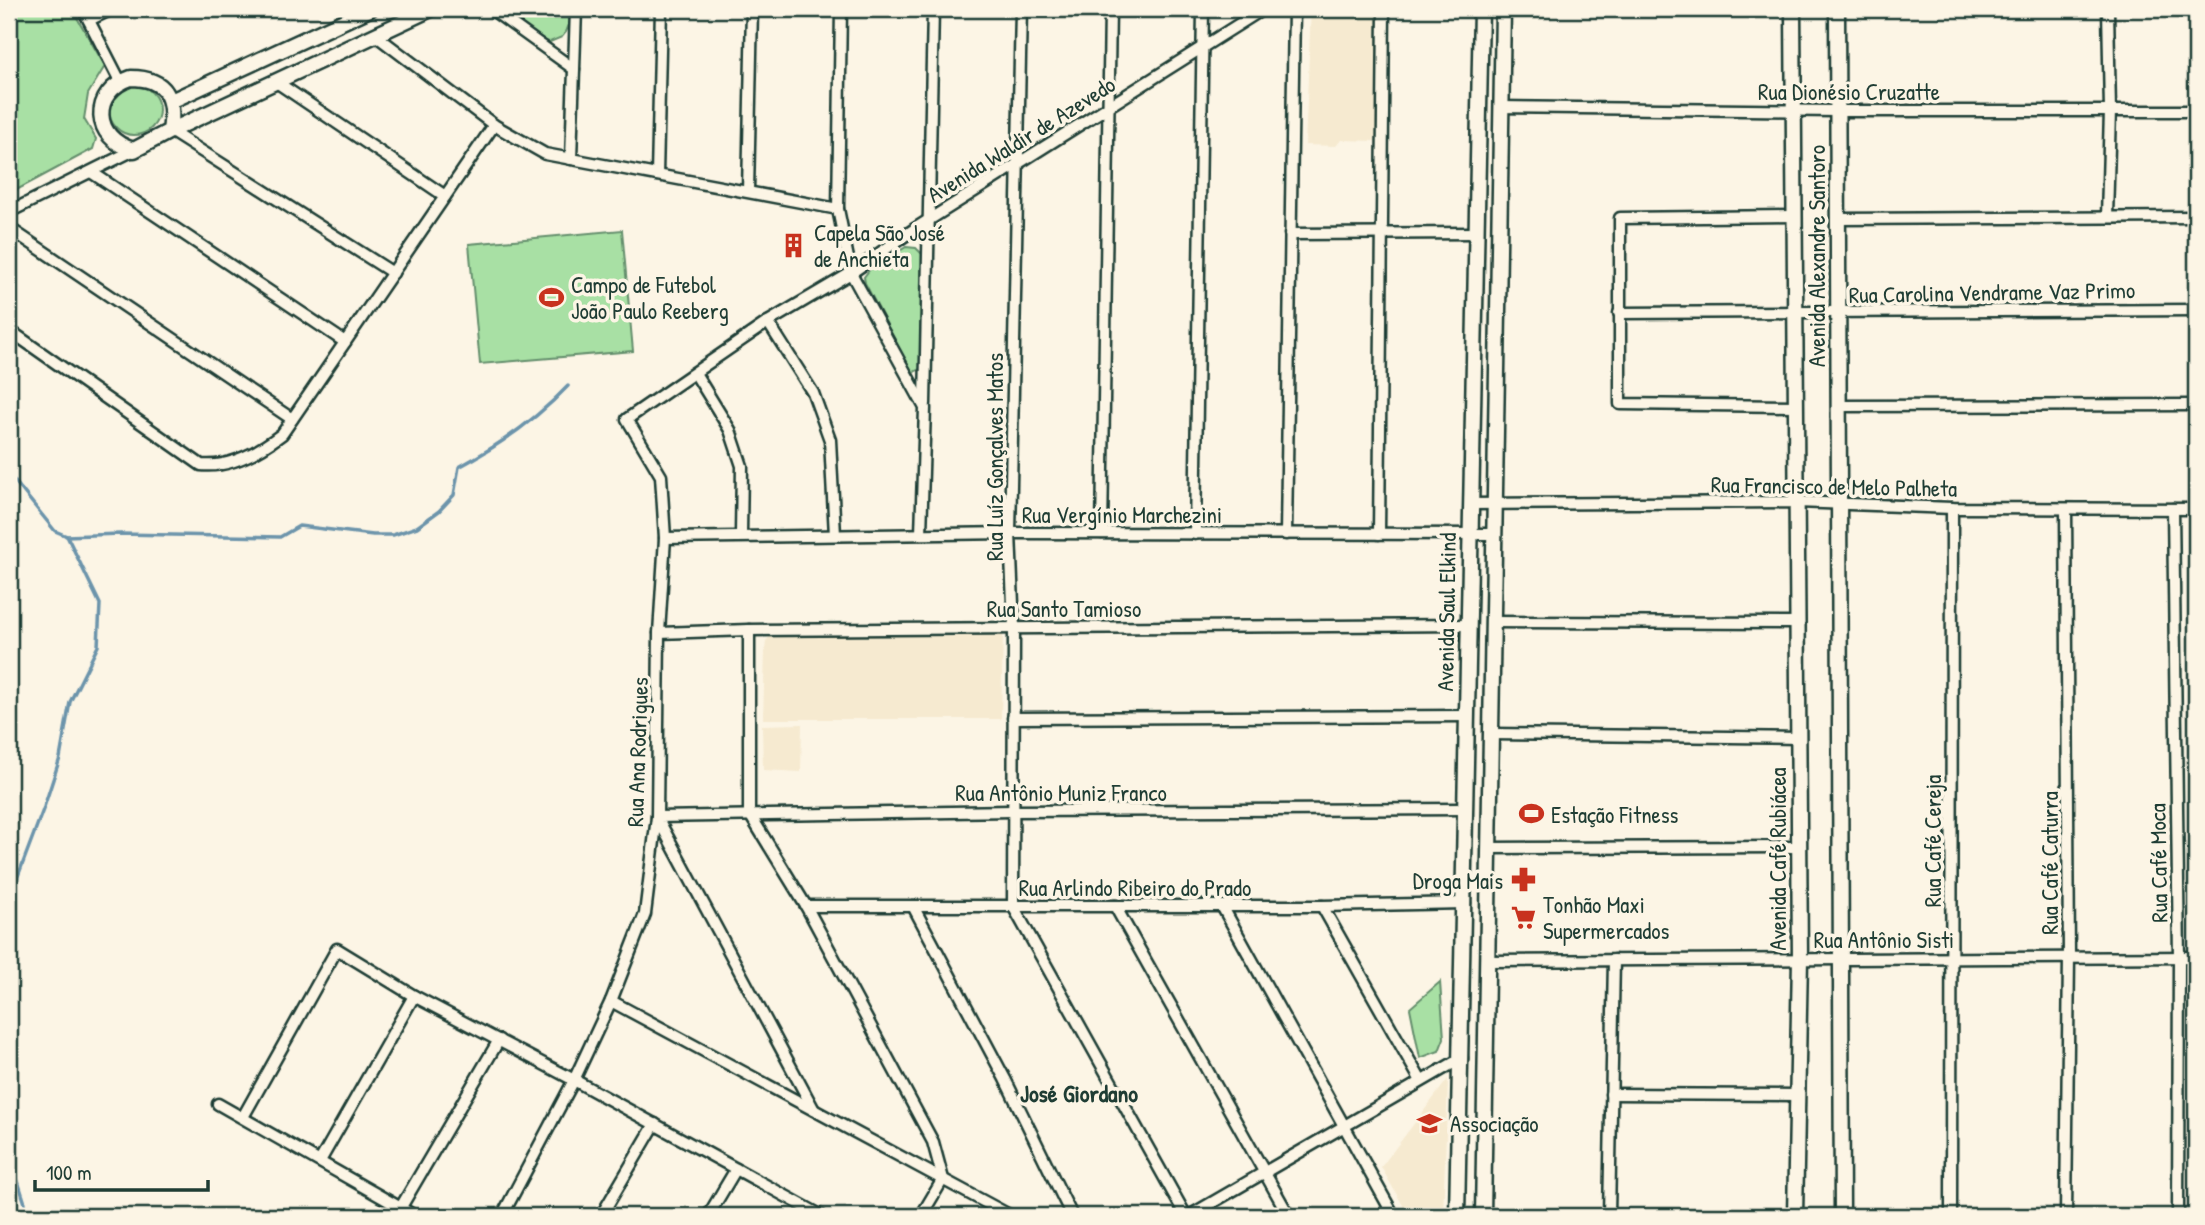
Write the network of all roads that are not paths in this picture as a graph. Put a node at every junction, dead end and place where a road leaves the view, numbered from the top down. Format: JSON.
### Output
{"nodes":[{"id":1,"x":83,"y":9,"type":"edge"},
{"id":2,"x":113,"y":9,"type":"edge"},
{"id":3,"x":370,"y":9,"type":"edge"},
{"id":4,"x":431,"y":9,"type":"edge"},
{"id":5,"x":491,"y":9,"type":"edge"},
{"id":6,"x":576,"y":9,"type":"edge"},
{"id":7,"x":661,"y":9,"type":"edge"},
{"id":8,"x":752,"y":9,"type":"edge"},
{"id":9,"x":841,"y":9,"type":"edge"},
{"id":10,"x":933,"y":9,"type":"edge"},
{"id":11,"x":1021,"y":9,"type":"edge"},
{"id":12,"x":1110,"y":9,"type":"edge"},
{"id":13,"x":1203,"y":9,"type":"edge"},
{"id":14,"x":1263,"y":9,"type":"edge"},
{"id":15,"x":1294,"y":9,"type":"edge"},
{"id":16,"x":1384,"y":9,"type":"edge"},
{"id":17,"x":1481,"y":9,"type":"edge"},
{"id":18,"x":1503,"y":9,"type":"edge"},
{"id":19,"x":1793,"y":9,"type":"edge"},
{"id":20,"x":1837,"y":9,"type":"edge"},
{"id":21,"x":2108,"y":9,"type":"edge"},
{"id":22,"x":89,"y":20,"type":"junction"},
{"id":23,"x":374,"y":34,"type":"junction"},
{"id":24,"x":1202,"y":47,"type":"junction"},
{"id":25,"x":574,"y":69,"type":"junction"},
{"id":26,"x":120,"y":81,"type":"junction"},
{"id":27,"x":275,"y":81,"type":"junction"},
{"id":28,"x":171,"y":101,"type":"junction"},
{"id":29,"x":1108,"y":107,"type":"junction"},
{"id":30,"x":1501,"y":107,"type":"junction"},
{"id":31,"x":1794,"y":110,"type":"junction"},
{"id":32,"x":1838,"y":111,"type":"junction"},
{"id":33,"x":2110,"y":111,"type":"junction"},
{"id":34,"x":2196,"y":111,"type":"edge"},
{"id":35,"x":494,"y":125,"type":"junction"},
{"id":36,"x":170,"y":131,"type":"junction"},
{"id":37,"x":1478,"y":143,"type":"junction"},
{"id":38,"x":1501,"y":145,"type":"junction"},
{"id":39,"x":134,"y":150,"type":"junction"},
{"id":40,"x":571,"y":159,"type":"junction"},
{"id":41,"x":1017,"y":164,"type":"junction"},
{"id":42,"x":91,"y":172,"type":"junction"},
{"id":43,"x":657,"y":175,"type":"junction"},
{"id":44,"x":748,"y":191,"type":"junction"},
{"id":45,"x":445,"y":196,"type":"junction"},
{"id":46,"x":838,"y":209,"type":"junction"},
{"id":47,"x":9,"y":212,"type":"edge"},
{"id":48,"x":1796,"y":216,"type":"junction"},
{"id":49,"x":2106,"y":217,"type":"junction"},
{"id":50,"x":2196,"y":217,"type":"edge"},
{"id":51,"x":929,"y":219,"type":"junction"},
{"id":52,"x":1839,"y":219,"type":"junction"},
{"id":53,"x":9,"y":228,"type":"edge"},
{"id":54,"x":1477,"y":233,"type":"junction"},
{"id":55,"x":1290,"y":234,"type":"junction"},
{"id":56,"x":1383,"y":234,"type":"junction"},
{"id":57,"x":393,"y":273,"type":"junction"},
{"id":58,"x":851,"y":273,"type":"junction"},
{"id":59,"x":2196,"y":310,"type":"edge"},
{"id":60,"x":1796,"y":312,"type":"junction"},
{"id":61,"x":1619,"y":313,"type":"junction"},
{"id":62,"x":1840,"y":313,"type":"junction"},
{"id":63,"x":768,"y":322,"type":"junction"},
{"id":64,"x":9,"y":330,"type":"edge"},
{"id":65,"x":345,"y":342,"type":"junction"},
{"id":66,"x":695,"y":373,"type":"junction"},
{"id":67,"x":2196,"y":405,"type":"edge"},
{"id":68,"x":1797,"y":406,"type":"junction"},
{"id":69,"x":1840,"y":406,"type":"junction"},
{"id":70,"x":925,"y":408,"type":"junction"},
{"id":71,"x":292,"y":419,"type":"junction"},
{"id":72,"x":627,"y":419,"type":"joint"},
{"id":73,"x":1797,"y":502,"type":"junction"},
{"id":74,"x":1495,"y":504,"type":"junction"},
{"id":75,"x":1840,"y":504,"type":"junction"},
{"id":76,"x":1470,"y":505,"type":"junction"},
{"id":77,"x":1952,"y":508,"type":"junction"},
{"id":78,"x":2066,"y":509,"type":"junction"},
{"id":79,"x":2174,"y":509,"type":"junction"},
{"id":80,"x":2196,"y":509,"type":"edge"},
{"id":81,"x":1010,"y":533,"type":"junction"},
{"id":82,"x":1102,"y":533,"type":"junction"},
{"id":83,"x":921,"y":534,"type":"junction"},
{"id":84,"x":1195,"y":534,"type":"junction"},
{"id":85,"x":1286,"y":534,"type":"junction"},
{"id":86,"x":1379,"y":534,"type":"junction"},
{"id":87,"x":1470,"y":534,"type":"junction"},
{"id":88,"x":1494,"y":534,"type":"junction"},
{"id":89,"x":741,"y":535,"type":"junction"},
{"id":90,"x":835,"y":535,"type":"junction"},
{"id":91,"x":665,"y":538,"type":"junction"},
{"id":92,"x":1493,"y":622,"type":"junction"},
{"id":93,"x":1799,"y":623,"type":"junction"},
{"id":94,"x":1468,"y":625,"type":"junction"},
{"id":95,"x":1014,"y":628,"type":"junction"},
{"id":96,"x":749,"y":630,"type":"junction"},
{"id":97,"x":659,"y":633,"type":"junction"},
{"id":98,"x":1467,"y":716,"type":"junction"},
{"id":99,"x":1013,"y":718,"type":"junction"},
{"id":100,"x":1491,"y":734,"type":"junction"},
{"id":101,"x":1799,"y":738,"type":"junction"},
{"id":102,"x":1465,"y":809,"type":"junction"},
{"id":103,"x":1012,"y":811,"type":"junction"},
{"id":104,"x":749,"y":813,"type":"junction"},
{"id":105,"x":657,"y":817,"type":"junction"},
{"id":106,"x":1799,"y":847,"type":"junction"},
{"id":107,"x":1489,"y":848,"type":"junction"},
{"id":108,"x":1465,"y":903,"type":"junction"},
{"id":109,"x":806,"y":906,"type":"junction"},
{"id":110,"x":913,"y":906,"type":"junction"},
{"id":111,"x":1013,"y":906,"type":"junction"},
{"id":112,"x":1115,"y":906,"type":"junction"},
{"id":113,"x":1222,"y":906,"type":"junction"},
{"id":114,"x":1322,"y":906,"type":"junction"},
{"id":115,"x":2069,"y":957,"type":"junction"},
{"id":116,"x":2179,"y":957,"type":"junction"},
{"id":117,"x":2196,"y":957,"type":"edge"},
{"id":118,"x":1951,"y":958,"type":"junction"},
{"id":119,"x":1800,"y":959,"type":"junction"},
{"id":120,"x":1839,"y":959,"type":"junction"},
{"id":121,"x":1614,"y":960,"type":"junction"},
{"id":122,"x":1488,"y":961,"type":"junction"},
{"id":123,"x":414,"y":996,"type":"junction"},
{"id":124,"x":611,"y":1001,"type":"junction"},
{"id":125,"x":499,"y":1040,"type":"junction"},
{"id":126,"x":1462,"y":1058,"type":"junction"},
{"id":127,"x":574,"y":1080,"type":"junction"},
{"id":128,"x":1421,"y":1082,"type":"junction"},
{"id":129,"x":1611,"y":1094,"type":"junction"},
{"id":130,"x":1797,"y":1095,"type":"junction"},
{"id":131,"x":218,"y":1104,"type":"dead end"},
{"id":132,"x":814,"y":1110,"type":"junction"},
{"id":133,"x":243,"y":1117,"type":"junction"},
{"id":134,"x":655,"y":1124,"type":"junction"},
{"id":135,"x":1344,"y":1126,"type":"junction"},
{"id":136,"x":320,"y":1161,"type":"junction"},
{"id":137,"x":736,"y":1169,"type":"junction"},
{"id":138,"x":1264,"y":1171,"type":"junction"},
{"id":139,"x":943,"y":1179,"type":"junction"},
{"id":140,"x":401,"y":1208,"type":"junction"},
{"id":141,"x":816,"y":1215,"type":"edge"},
{"id":142,"x":415,"y":1216,"type":"edge"},
{"id":143,"x":502,"y":1216,"type":"edge"},
{"id":144,"x":601,"y":1216,"type":"edge"},
{"id":145,"x":708,"y":1216,"type":"edge"},
{"id":146,"x":920,"y":1216,"type":"edge"},
{"id":147,"x":1012,"y":1216,"type":"edge"},
{"id":148,"x":1072,"y":1216,"type":"edge"},
{"id":149,"x":1188,"y":1216,"type":"edge"},
{"id":150,"x":1289,"y":1216,"type":"edge"},
{"id":151,"x":1394,"y":1216,"type":"edge"},
{"id":152,"x":1457,"y":1216,"type":"edge"},
{"id":153,"x":1483,"y":1216,"type":"edge"},
{"id":154,"x":1609,"y":1216,"type":"edge"},
{"id":155,"x":1796,"y":1216,"type":"edge"},
{"id":156,"x":1842,"y":1216,"type":"edge"},
{"id":157,"x":1951,"y":1216,"type":"edge"},
{"id":158,"x":2066,"y":1216,"type":"edge"},
{"id":159,"x":2178,"y":1216,"type":"edge"}],
"edges":[{"from":1,"to":22,"type":"street"},
{"from":2,"to":22,"type":"street"},
{"from":3,"to":28,"type":"street"},
{"from":4,"to":23,"type":"street"},
{"from":5,"to":25,"type":"street"},
{"from":6,"to":25,"type":"street"},
{"from":7,"to":43,"type":"street"},
{"from":8,"to":44,"type":"street"},
{"from":9,"to":46,"type":"street"},
{"from":10,"to":51,"type":"street"},
{"from":11,"to":41,"type":"street","name":"Rua Luíz Gonçalves Matos"},
{"from":12,"to":29,"type":"street"},
{"from":13,"to":24,"type":"street"},
{"from":14,"to":24,"type":"street","name":"Avenida Waldir de Azevedo"},
{"from":15,"to":55,"type":"street"},
{"from":16,"to":56,"type":"street"},
{"from":17,"to":37,"type":"street","name":"Avenida Saul Elkind"},
{"from":18,"to":30,"type":"street","name":"Avenida Saul Elkind"},
{"from":19,"to":31,"type":"street","name":"Avenida Alexandre Santoro"},
{"from":20,"to":32,"type":"street","name":"Avenida Alexandre Santoro"},
{"from":21,"to":33,"type":"street"},
{"from":22,"to":26,"type":"street"},
{"from":23,"to":27,"type":"street"},
{"from":23,"to":35,"type":"street"},
{"from":24,"to":29,"type":"street","name":"Avenida Waldir de Azevedo"},
{"from":24,"to":84,"type":"street"},
{"from":25,"to":40,"type":"street"},
{"from":26,"to":28,"type":"street"},
{"from":26,"to":39,"type":"street"},
{"from":27,"to":36,"type":"street"},
{"from":27,"to":45,"type":"street"},
{"from":28,"to":36,"type":"street"},
{"from":29,"to":41,"type":"street","name":"Avenida Waldir de Azevedo"},
{"from":29,"to":82,"type":"street"},
{"from":30,"to":31,"type":"street","name":"Rua Dionésio Cruzatte"},
{"from":30,"to":38,"type":"street","name":"Avenida Saul Elkind"},
{"from":31,"to":32,"type":"street","name":"Rua Dionésio Cruzatte"},
{"from":31,"to":48,"type":"street","name":"Avenida Alexandre Santoro"},
{"from":32,"to":33,"type":"street","name":"Rua Dionésio Cruzatte"},
{"from":32,"to":52,"type":"street","name":"Avenida Alexandre Santoro"},
{"from":33,"to":34,"type":"street","name":"Rua Dionésio Cruzatte"},
{"from":33,"to":49,"type":"street"},
{"from":35,"to":40,"type":"street"},
{"from":35,"to":45,"type":"street"},
{"from":36,"to":39,"type":"street"},
{"from":36,"to":57,"type":"street"},
{"from":37,"to":38,"type":"street"},
{"from":37,"to":54,"type":"street","name":"Avenida Saul Elkind"},
{"from":38,"to":74,"type":"street","name":"Avenida Saul Elkind"},
{"from":39,"to":42,"type":"street"},
{"from":40,"to":43,"type":"street"},
{"from":41,"to":51,"type":"street","name":"Avenida Waldir de Azevedo"},
{"from":41,"to":81,"type":"street","name":"Rua Luíz Gonçalves Matos"},
{"from":42,"to":47,"type":"street"},
{"from":42,"to":65,"type":"street"},
{"from":43,"to":44,"type":"street"},
{"from":44,"to":46,"type":"street"},
{"from":45,"to":57,"type":"street"},
{"from":46,"to":58,"type":"street"},
{"from":48,"to":60,"type":"street","name":"Avenida Alexandre Santoro"},
{"from":48,"to":61,"type":"street"},
{"from":49,"to":50,"type":"street"},
{"from":49,"to":52,"type":"street"},
{"from":51,"to":58,"type":"street","name":"Avenida Waldir de Azevedo"},
{"from":51,"to":70,"type":"street"},
{"from":52,"to":62,"type":"street","name":"Avenida Alexandre Santoro"},
{"from":53,"to":71,"type":"street"},
{"from":54,"to":56,"type":"street"},
{"from":54,"to":76,"type":"street","name":"Avenida Saul Elkind"},
{"from":55,"to":56,"type":"street"},
{"from":55,"to":85,"type":"street"},
{"from":56,"to":86,"type":"street"},
{"from":57,"to":65,"type":"street"},
{"from":58,"to":63,"type":"street","name":"Avenida Waldir de Azevedo"},
{"from":58,"to":70,"type":"street"},
{"from":59,"to":62,"type":"street","name":"Rua Carolina Vendrame Vaz Primo"},
{"from":60,"to":61,"type":"street","name":"Rua Carolina Vendrame Vaz Primo"},
{"from":60,"to":62,"type":"street","name":"Rua Carolina Vendrame Vaz Primo"},
{"from":60,"to":68,"type":"street","name":"Avenida Alexandre Santoro"},
{"from":61,"to":68,"type":"street"},
{"from":62,"to":69,"type":"street","name":"Avenida Alexandre Santoro"},
{"from":63,"to":66,"type":"street","name":"Avenida Waldir de Azevedo"},
{"from":63,"to":90,"type":"street"},
{"from":64,"to":71,"type":"street"},
{"from":65,"to":71,"type":"street"},
{"from":66,"to":72,"type":"street","name":"Avenida Waldir de Azevedo"},
{"from":66,"to":89,"type":"street"},
{"from":67,"to":69,"type":"street"},
{"from":68,"to":73,"type":"street","name":"Avenida Alexandre Santoro"},
{"from":69,"to":75,"type":"street","name":"Avenida Alexandre Santoro"},
{"from":70,"to":83,"type":"street"},
{"from":72,"to":91,"type":"street","name":"Rua Ana Rodrigues"},
{"from":73,"to":74,"type":"street","name":"Rua Francisco de Melo Palheta"},
{"from":73,"to":75,"type":"street","name":"Rua Francisco de Melo Palheta"},
{"from":73,"to":93,"type":"street","name":"Avenida Café Rubiácea"},
{"from":74,"to":76,"type":"street","name":"Rua Francisco de Melo Palheta"},
{"from":74,"to":88,"type":"street","name":"Avenida Saul Elkind"},
{"from":75,"to":77,"type":"street","name":"Rua Francisco de Melo Palheta"},
{"from":75,"to":120,"type":"street"},
{"from":76,"to":87,"type":"street","name":"Avenida Saul Elkind"},
{"from":77,"to":78,"type":"street","name":"Rua Francisco de Melo Palheta"},
{"from":77,"to":118,"type":"street","name":"Rua Café Cereja"},
{"from":78,"to":79,"type":"street","name":"Rua Francisco de Melo Palheta"},
{"from":78,"to":115,"type":"street","name":"Rua Café Caturra"},
{"from":79,"to":80,"type":"street","name":"Rua Francisco de Melo Palheta"},
{"from":79,"to":116,"type":"street","name":"Rua Café Moca"},
{"from":81,"to":82,"type":"street","name":"Rua Vergínio Marchezini"},
{"from":81,"to":83,"type":"street","name":"Rua Vergínio Marchezini"},
{"from":81,"to":95,"type":"street","name":"Rua Luíz Gonçalves Matos"},
{"from":82,"to":84,"type":"street","name":"Rua Vergínio Marchezini"},
{"from":83,"to":90,"type":"street","name":"Rua Vergínio Marchezini"},
{"from":84,"to":85,"type":"street","name":"Rua Vergínio Marchezini"},
{"from":85,"to":86,"type":"street","name":"Rua Vergínio Marchezini"},
{"from":86,"to":87,"type":"street","name":"Rua Vergínio Marchezini"},
{"from":87,"to":88,"type":"street","name":"Rua Vergínio Marchezini"},
{"from":87,"to":94,"type":"street","name":"Avenida Saul Elkind"},
{"from":88,"to":92,"type":"street","name":"Avenida Saul Elkind"},
{"from":89,"to":90,"type":"street","name":"Rua Vergínio Marchezini"},
{"from":89,"to":91,"type":"street","name":"Rua Vergínio Marchezini"},
{"from":91,"to":97,"type":"street","name":"Rua Ana Rodrigues"},
{"from":92,"to":93,"type":"street"},
{"from":92,"to":100,"type":"street","name":"Avenida Saul Elkind"},
{"from":93,"to":101,"type":"street","name":"Avenida Café Rubiácea"},
{"from":94,"to":95,"type":"street","name":"Rua Santo Tamioso"},
{"from":94,"to":98,"type":"street","name":"Avenida Saul Elkind"},
{"from":95,"to":96,"type":"street","name":"Rua Santo Tamioso"},
{"from":95,"to":99,"type":"street","name":"Rua Luíz Gonçalves Matos"},
{"from":96,"to":97,"type":"street","name":"Rua Santo Tamioso"},
{"from":96,"to":104,"type":"street"},
{"from":97,"to":105,"type":"street","name":"Rua Ana Rodrigues"},
{"from":98,"to":99,"type":"street"},
{"from":98,"to":102,"type":"street","name":"Avenida Saul Elkind"},
{"from":99,"to":103,"type":"street","name":"Rua Luíz Gonçalves Matos"},
{"from":100,"to":101,"type":"street"},
{"from":100,"to":107,"type":"street","name":"Avenida Saul Elkind"},
{"from":101,"to":106,"type":"street","name":"Avenida Café Rubiácea"},
{"from":102,"to":103,"type":"street","name":"Rua Antônio Muniz Franco"},
{"from":102,"to":108,"type":"street","name":"Avenida Saul Elkind"},
{"from":103,"to":104,"type":"street","name":"Rua Antônio Muniz Franco"},
{"from":103,"to":111,"type":"street","name":"Rua Luíz Gonçalves Matos"},
{"from":104,"to":105,"type":"street","name":"Rua Antônio Muniz Franco"},
{"from":104,"to":109,"type":"street"},
{"from":105,"to":124,"type":"street","name":"Rua Ana Rodrigues"},
{"from":105,"to":132,"type":"street"},
{"from":106,"to":107,"type":"street"},
{"from":106,"to":119,"type":"street","name":"Avenida Café Rubiácea"},
{"from":107,"to":122,"type":"street","name":"Avenida Saul Elkind"},
{"from":108,"to":114,"type":"street","name":"Rua Arlindo Ribeiro do Prado"},
{"from":108,"to":126,"type":"street","name":"Avenida Saul Elkind"},
{"from":109,"to":110,"type":"street","name":"Rua Arlindo Ribeiro do Prado"},
{"from":109,"to":139,"type":"street"},
{"from":110,"to":111,"type":"street","name":"Rua Arlindo Ribeiro do Prado"},
{"from":110,"to":148,"type":"street"},
{"from":111,"to":112,"type":"street","name":"Rua Arlindo Ribeiro do Prado"},
{"from":111,"to":149,"type":"street"},
{"from":112,"to":113,"type":"street","name":"Rua Arlindo Ribeiro do Prado"},
{"from":112,"to":138,"type":"street"},
{"from":113,"to":114,"type":"street","name":"Rua Arlindo Ribeiro do Prado"},
{"from":113,"to":135,"type":"street"},
{"from":114,"to":128,"type":"street"},
{"from":115,"to":116,"type":"street","name":"Rua Antônio Sisti"},
{"from":115,"to":118,"type":"street","name":"Rua Antônio Sisti"},
{"from":115,"to":158,"type":"street","name":"Rua Café Caturra"},
{"from":116,"to":117,"type":"street","name":"Rua Antônio Sisti"},
{"from":116,"to":159,"type":"street","name":"Rua Café Moca"},
{"from":118,"to":120,"type":"street","name":"Rua Antônio Sisti"},
{"from":118,"to":157,"type":"street","name":"Rua Café Cereja"},
{"from":119,"to":120,"type":"street","name":"Rua Antônio Sisti"},
{"from":119,"to":121,"type":"street","name":"Rua Antônio Sisti"},
{"from":119,"to":130,"type":"street","name":"Avenida Café Rubiácea"},
{"from":120,"to":156,"type":"street"},
{"from":121,"to":122,"type":"street","name":"Rua Antônio Sisti"},
{"from":121,"to":129,"type":"street"},
{"from":122,"to":153,"type":"street","name":"Avenida Saul Elkind"},
{"from":123,"to":125,"type":"street"},
{"from":123,"to":133,"type":"street"},
{"from":123,"to":136,"type":"street"},
{"from":124,"to":127,"type":"street","name":"Rua Ana Rodrigues"},
{"from":124,"to":132,"type":"street"},
{"from":125,"to":127,"type":"street"},
{"from":125,"to":140,"type":"street"},
{"from":126,"to":128,"type":"street"},
{"from":126,"to":152,"type":"street","name":"Avenida Saul Elkind"},
{"from":127,"to":134,"type":"street"},
{"from":127,"to":143,"type":"street","name":"Rua Ana Rodrigues"},
{"from":128,"to":135,"type":"street"},
{"from":129,"to":130,"type":"street"},
{"from":129,"to":154,"type":"street"},
{"from":130,"to":155,"type":"street","name":"Avenida Café Rubiácea"},
{"from":131,"to":133,"type":"street"},
{"from":132,"to":139,"type":"street"},
{"from":133,"to":136,"type":"street"},
{"from":134,"to":137,"type":"street"},
{"from":134,"to":144,"type":"street"},
{"from":135,"to":138,"type":"street"},
{"from":135,"to":151,"type":"street"},
{"from":136,"to":140,"type":"street"},
{"from":137,"to":141,"type":"street"},
{"from":137,"to":145,"type":"street"},
{"from":138,"to":149,"type":"street"},
{"from":138,"to":150,"type":"street"},
{"from":139,"to":146,"type":"street"},
{"from":139,"to":147,"type":"street"},
{"from":140,"to":142,"type":"street"}]}
